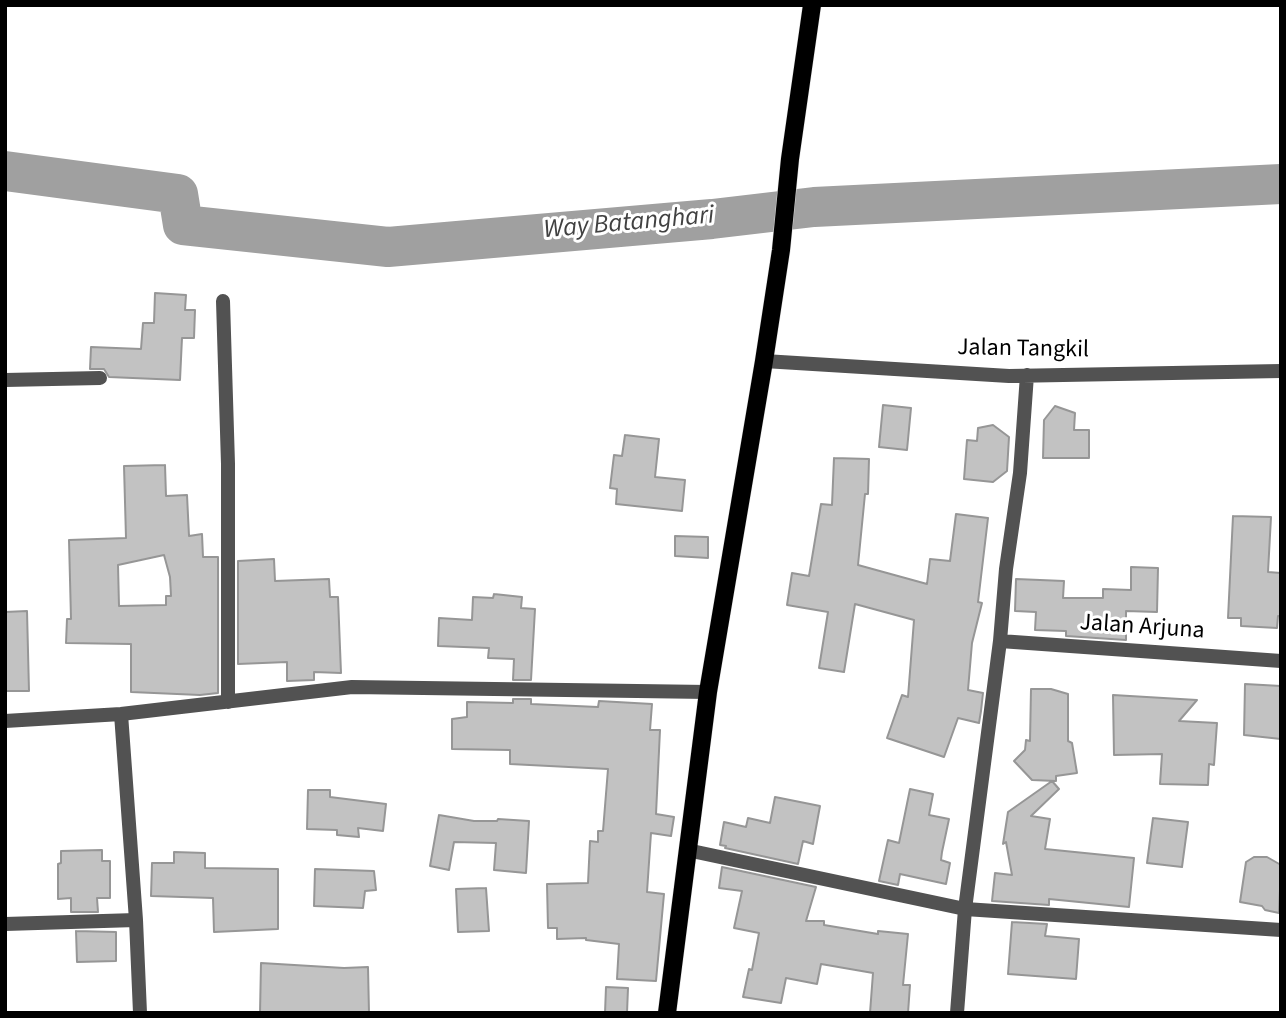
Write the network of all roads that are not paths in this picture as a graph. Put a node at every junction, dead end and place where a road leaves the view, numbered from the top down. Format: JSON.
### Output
{"nodes":[{"id":1,"x":812,"y":5,"type":"edge"},
{"id":2,"x":223,"y":301,"type":"dead end"},
{"id":3,"x":764,"y":361,"type":"junction"},
{"id":4,"x":1281,"y":371,"type":"edge"},
{"id":5,"x":1027,"y":375,"type":"junction"},
{"id":6,"x":100,"y":378,"type":"dead end"},
{"id":7,"x":5,"y":380,"type":"edge"},
{"id":8,"x":1000,"y":641,"type":"junction"},
{"id":9,"x":1281,"y":661,"type":"edge"},
{"id":10,"x":708,"y":692,"type":"junction"},
{"id":11,"x":228,"y":702,"type":"junction"},
{"id":12,"x":121,"y":714,"type":"junction"},
{"id":13,"x":5,"y":721,"type":"edge"},
{"id":14,"x":687,"y":850,"type":"junction"},
{"id":15,"x":965,"y":909,"type":"junction"},
{"id":16,"x":136,"y":920,"type":"junction"},
{"id":17,"x":5,"y":924,"type":"edge"},
{"id":18,"x":1281,"y":930,"type":"edge"},
{"id":19,"x":140,"y":1013,"type":"edge"},
{"id":20,"x":667,"y":1013,"type":"edge"},
{"id":21,"x":957,"y":1013,"type":"edge"}],
"edges":[{"from":1,"to":3,"type":"main road"},
{"from":2,"to":11,"type":"street"},
{"from":3,"to":5,"type":"street","name":"Jalan Tangkil"},
{"from":3,"to":10,"type":"main road"},
{"from":4,"to":5,"type":"street","name":"Jalan Tangkil"},
{"from":5,"to":8,"type":"street"},
{"from":6,"to":7,"type":"street"},
{"from":8,"to":9,"type":"street","name":"Jalan Arjuna"},
{"from":8,"to":15,"type":"street"},
{"from":10,"to":11,"type":"street"},
{"from":10,"to":14,"type":"main road"},
{"from":11,"to":12,"type":"street"},
{"from":12,"to":13,"type":"street"},
{"from":12,"to":16,"type":"street"},
{"from":14,"to":15,"type":"street"},
{"from":14,"to":20,"type":"main road"},
{"from":15,"to":18,"type":"street"},
{"from":15,"to":21,"type":"street"},
{"from":16,"to":17,"type":"street"},
{"from":16,"to":19,"type":"street"}]}
